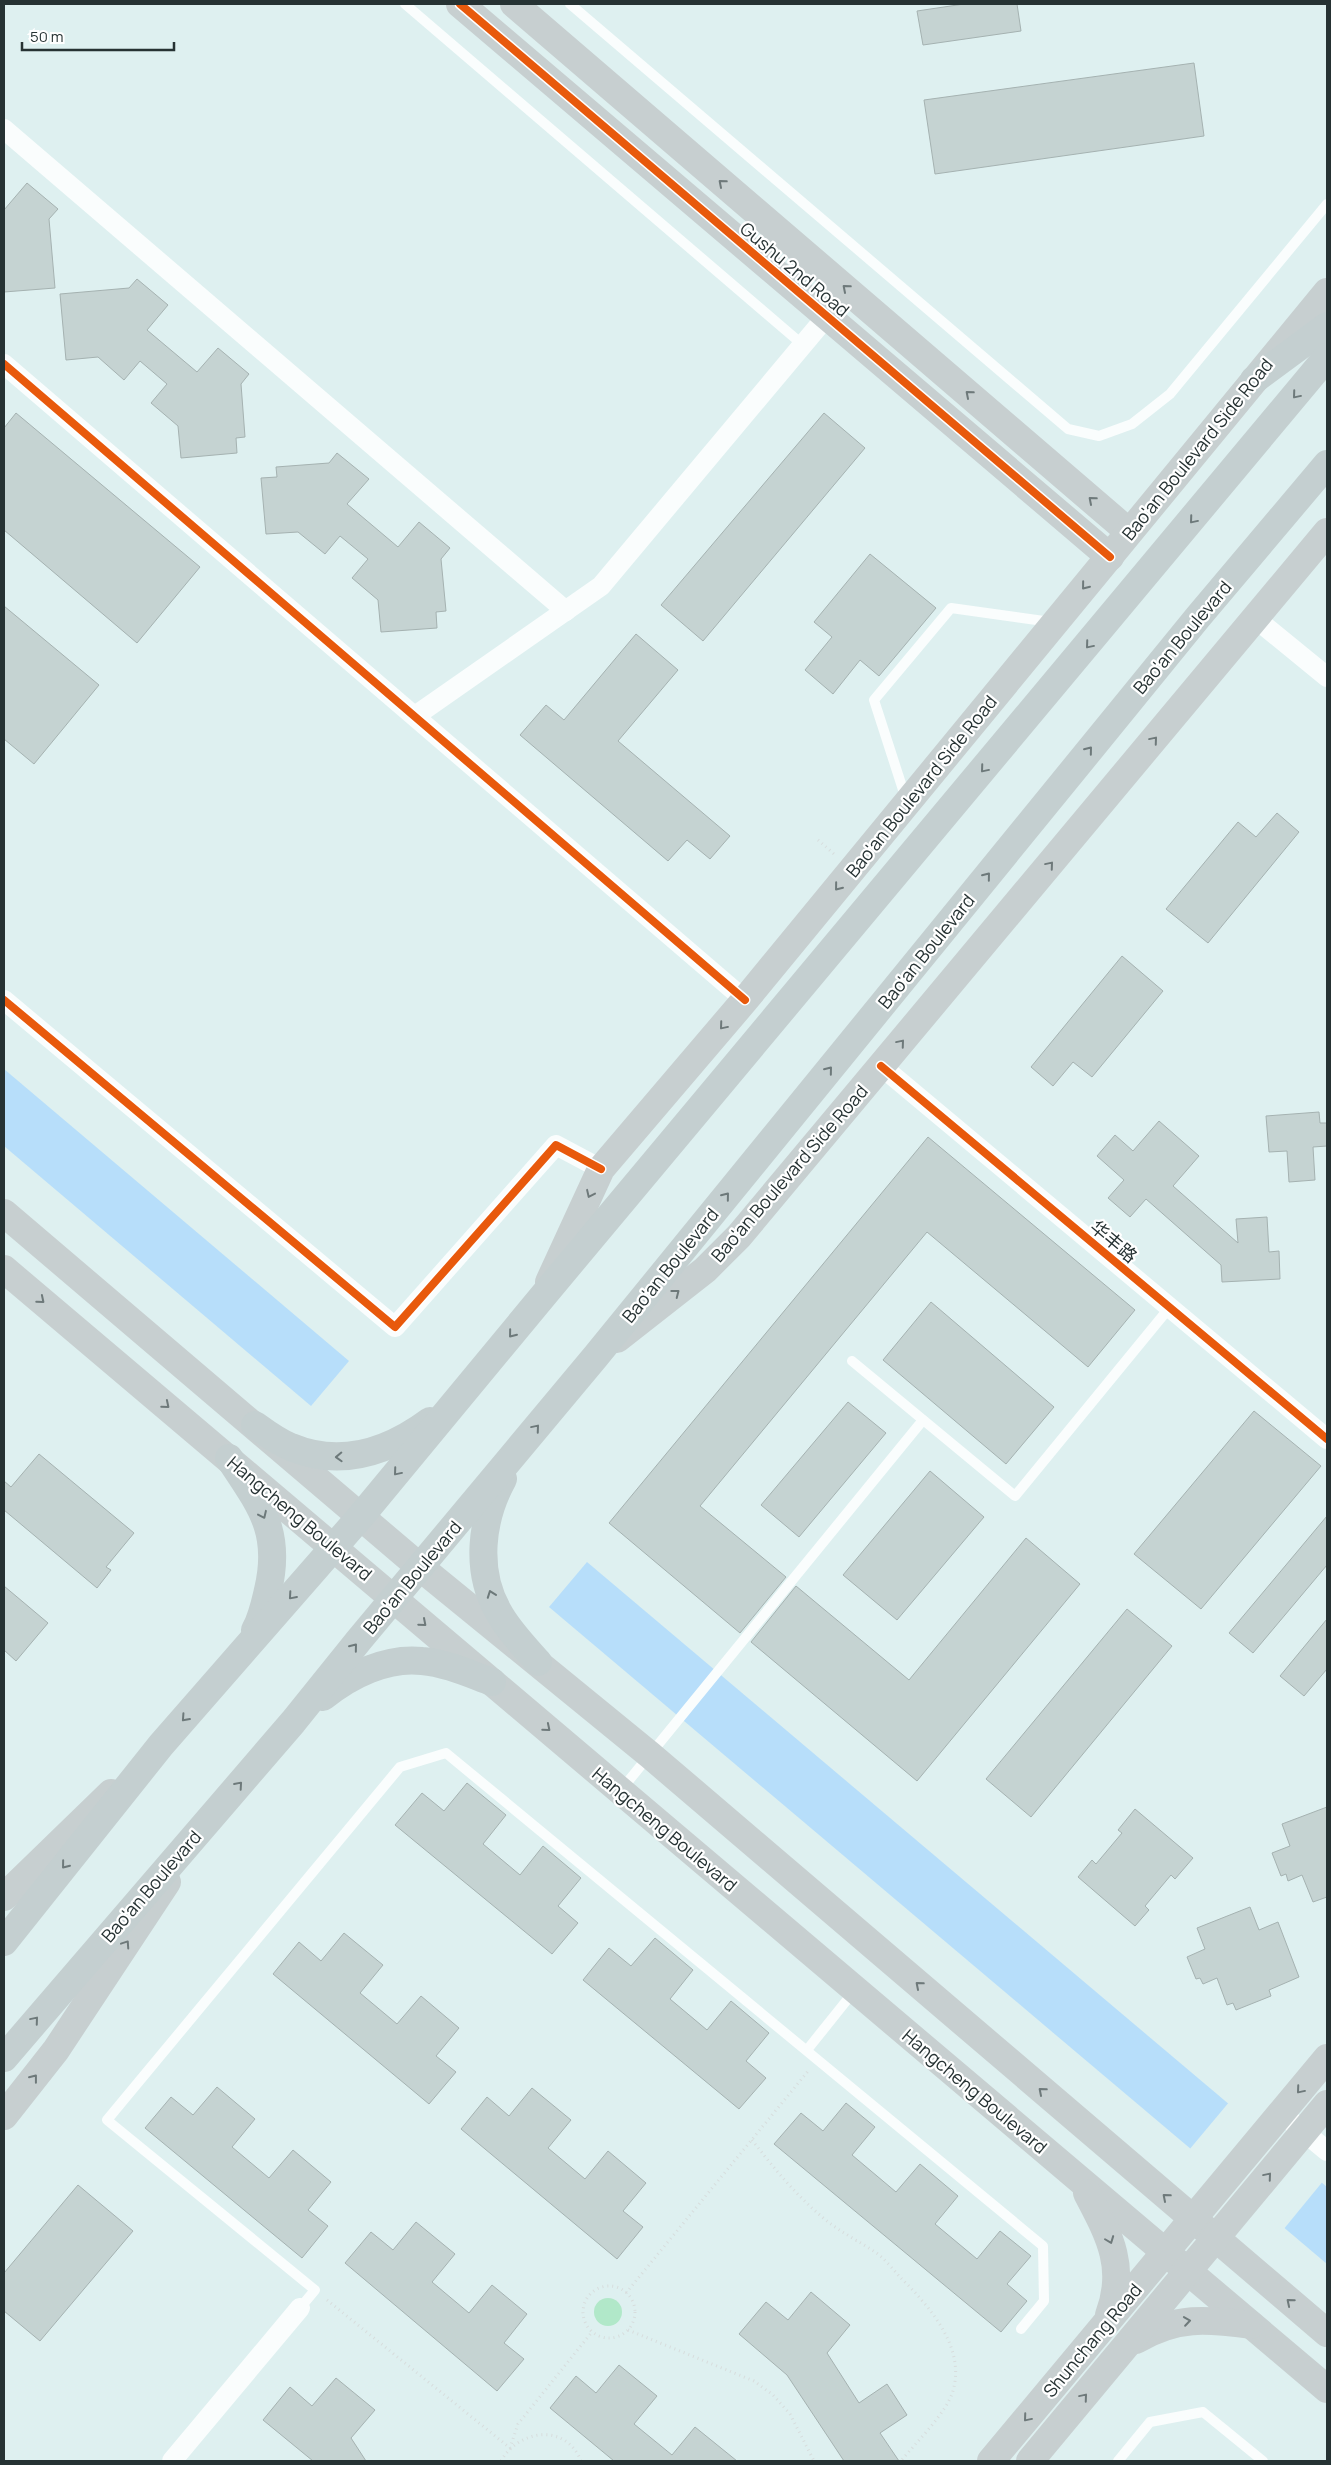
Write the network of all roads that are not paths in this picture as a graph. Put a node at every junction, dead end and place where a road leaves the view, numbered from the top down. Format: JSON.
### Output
{"nodes":[{"id":1,"x":405,"y":4,"type":"edge"},
{"id":2,"x":460,"y":4,"type":"edge"},
{"id":3,"x":514,"y":4,"type":"edge"},
{"id":4,"x":570,"y":4,"type":"edge"},
{"id":5,"x":4,"y":129,"type":"edge"},
{"id":6,"x":1327,"y":204,"type":"edge"},
{"id":7,"x":1327,"y":292,"type":"edge"},
{"id":8,"x":827,"y":316,"type":"junction"},
{"id":9,"x":1327,"y":326,"type":"edge"},
{"id":10,"x":803,"y":344,"type":"junction"},
{"id":11,"x":1327,"y":357,"type":"edge"},
{"id":12,"x":4,"y":364,"type":"edge"},
{"id":13,"x":1254,"y":380,"type":"junction"},
{"id":14,"x":1327,"y":464,"type":"edge"},
{"id":15,"x":1129,"y":532,"type":"junction"},
{"id":16,"x":1327,"y":532,"type":"edge"},
{"id":17,"x":1110,"y":557,"type":"junction"},
{"id":18,"x":566,"y":611,"type":"junction"},
{"id":19,"x":1256,"y":619,"type":"junction"},
{"id":20,"x":1056,"y":623,"type":"junction"},
{"id":21,"x":1327,"y":677,"type":"edge"},
{"id":22,"x":415,"y":716,"type":"junction"},
{"id":23,"x":907,"y":803,"type":"junction"},
{"id":24,"x":4,"y":1000,"type":"edge"},
{"id":25,"x":745,"y":1000,"type":"junction"},
{"id":26,"x":881,"y":1066,"type":"junction"},
{"id":27,"x":601,"y":1169,"type":"junction"},
{"id":28,"x":4,"y":1213,"type":"edge"},
{"id":29,"x":4,"y":1269,"type":"edge"},
{"id":30,"x":543,"y":1296,"type":"junction"},
{"id":31,"x":1170,"y":1307,"type":"junction"},
{"id":32,"x":596,"y":1356,"type":"junction"},
{"id":33,"x":852,"y":1361,"type":"dead end"},
{"id":34,"x":460,"y":1400,"type":"junction"},
{"id":35,"x":923,"y":1420,"type":"junction"},
{"id":36,"x":255,"y":1426,"type":"junction"},
{"id":37,"x":1327,"y":1439,"type":"edge"},
{"id":38,"x":518,"y":1449,"type":"junction"},
{"id":39,"x":229,"y":1458,"type":"junction"},
{"id":40,"x":361,"y":1516,"type":"junction"},
{"id":41,"x":334,"y":1547,"type":"junction"},
{"id":42,"x":421,"y":1568,"type":"junction"},
{"id":43,"x":394,"y":1598,"type":"junction"},
{"id":44,"x":238,"y":1658,"type":"junction"},
{"id":45,"x":538,"y":1662,"type":"junction"},
{"id":46,"x":492,"y":1682,"type":"junction"},
{"id":47,"x":293,"y":1722,"type":"junction"},
{"id":48,"x":161,"y":1745,"type":"junction"},
{"id":49,"x":650,"y":1755,"type":"junction"},
{"id":50,"x":620,"y":1791,"type":"junction"},
{"id":51,"x":207,"y":1822,"type":"junction"},
{"id":52,"x":4,"y":1897,"type":"edge"},
{"id":53,"x":4,"y":1942,"type":"edge"},
{"id":54,"x":855,"y":1990,"type":"junction"},
{"id":55,"x":806,"y":2050,"type":"junction"},
{"id":56,"x":4,"y":2058,"type":"edge"},
{"id":57,"x":1327,"y":2058,"type":"edge"},
{"id":58,"x":1327,"y":2104,"type":"edge"},
{"id":59,"x":4,"y":2116,"type":"edge"},
{"id":60,"x":1277,"y":2118,"type":"junction"},
{"id":61,"x":1300,"y":2137,"type":"junction"},
{"id":62,"x":1327,"y":2151,"type":"edge"},
{"id":63,"x":1080,"y":2180,"type":"junction"},
{"id":64,"x":1192,"y":2219,"type":"junction"},
{"id":65,"x":1216,"y":2239,"type":"junction"},
{"id":66,"x":1165,"y":2252,"type":"junction"},
{"id":67,"x":1188,"y":2272,"type":"junction"},
{"id":68,"x":300,"y":2308,"type":"joint"},
{"id":69,"x":1107,"y":2322,"type":"junction"},
{"id":70,"x":1251,"y":2325,"type":"junction"},
{"id":71,"x":1021,"y":2328,"type":"dead end"},
{"id":72,"x":1327,"y":2333,"type":"edge"},
{"id":73,"x":1127,"y":2346,"type":"junction"},
{"id":74,"x":1327,"y":2389,"type":"edge"},
{"id":75,"x":172,"y":2461,"type":"edge"},
{"id":76,"x":991,"y":2461,"type":"edge"},
{"id":77,"x":1030,"y":2461,"type":"edge"},
{"id":78,"x":1118,"y":2461,"type":"edge"},
{"id":79,"x":1263,"y":2461,"type":"edge"}],
"edges":[{"from":1,"to":10,"type":"lane"},
{"from":2,"to":8,"type":"main road","name":"Gushu 2nd Road"},
{"from":15,"to":3,"type":"main road","name":"Gushu 2nd Road","one_way":true},
{"from":4,"to":6,"type":"lane"},
{"from":5,"to":18,"type":"street"},
{"from":7,"to":13,"type":"main road","name":"Bao'an Boulevard Side Road"},
{"from":8,"to":10,"type":"street"},
{"from":8,"to":17,"type":"main road","name":"Gushu 2nd Road"},
{"from":9,"to":13,"type":"main road"},
{"from":10,"to":18,"type":"street"},
{"from":11,"to":30,"type":"main road","one_way":true},
{"from":12,"to":22,"type":"street"},
{"from":13,"to":15,"type":"main road","name":"Bao'an Boulevard Side Road"},
{"from":32,"to":14,"type":"main road","name":"Bao'an Boulevard","one_way":true},
{"from":15,"to":17,"type":"main road","name":"Bao'an Boulevard Side Road"},
{"from":16,"to":19,"type":"main road","name":"Bao'an Boulevard Side Road"},
{"from":17,"to":20,"type":"main road","name":"Bao'an Boulevard Side Road","one_way":true},
{"from":18,"to":22,"type":"street"},
{"from":19,"to":21,"type":"street"},
{"from":26,"to":19,"type":"main road","name":"Bao'an Boulevard Side Road","one_way":true},
{"from":20,"to":23,"type":"main road","name":"Bao'an Boulevard Side Road"},
{"from":20,"to":23,"type":"lane"},
{"from":22,"to":25,"type":"street"},
{"from":23,"to":25,"type":"main road","name":"Bao'an Boulevard Side Road","one_way":true},
{"from":24,"to":27,"type":"street"},
{"from":25,"to":27,"type":"main road","name":"Bao'an Boulevard Side Road","one_way":true},
{"from":26,"to":31,"type":"street","name":"华丰路"},
{"from":32,"to":26,"type":"main road","name":"Bao'an Boulevard Side Road","one_way":true},
{"from":27,"to":30,"type":"main road","name":"Bao'an Boulevard Side Road","one_way":true},
{"from":28,"to":36,"type":"main road"},
{"from":29,"to":39,"type":"main road","name":"Hangcheng Boulevard","one_way":true},
{"from":30,"to":34,"type":"main road","one_way":true},
{"from":31,"to":35,"type":"lane"},
{"from":31,"to":37,"type":"street","name":"华丰路"},
{"from":38,"to":32,"type":"main road","name":"Bao'an Boulevard","one_way":true},
{"from":33,"to":35,"type":"lane"},
{"from":34,"to":36,"type":"main road","one_way":true},
{"from":34,"to":40,"type":"main road","one_way":true},
{"from":35,"to":49,"type":"lane"},
{"from":36,"to":40,"type":"main road"},
{"from":38,"to":42,"type":"main road","name":"Bao'an Boulevard"},
{"from":45,"to":38,"type":"main road","one_way":true},
{"from":39,"to":41,"type":"main road","name":"Hangcheng Boulevard"},
{"from":39,"to":44,"type":"main road","one_way":true},
{"from":40,"to":41,"type":"main road"},
{"from":40,"to":42,"type":"main road"},
{"from":41,"to":43,"type":"main road","name":"Hangcheng Boulevard"},
{"from":41,"to":44,"type":"main road","one_way":true},
{"from":42,"to":43,"type":"main road","name":"Bao'an Boulevard"},
{"from":42,"to":45,"type":"main road"},
{"from":43,"to":46,"type":"main road","name":"Hangcheng Boulevard","one_way":true},
{"from":47,"to":43,"type":"main road","name":"Bao'an Boulevard","one_way":true},
{"from":44,"to":48,"type":"main road","one_way":true},
{"from":45,"to":49,"type":"main road"},
{"from":46,"to":47,"type":"main road"},
{"from":46,"to":50,"type":"main road","name":"Hangcheng Boulevard","one_way":true},
{"from":51,"to":47,"type":"main road","name":"Bao'an Boulevard","one_way":true},
{"from":48,"to":52,"type":"main road"},
{"from":48,"to":53,"type":"main road","one_way":true},
{"from":49,"to":50,"type":"lane"},
{"from":64,"to":49,"type":"main road","one_way":true},
{"from":50,"to":54,"type":"main road","name":"Hangcheng Boulevard"},
{"from":56,"to":51,"type":"main road","name":"Bao'an Boulevard","one_way":true},
{"from":59,"to":51,"type":"main road","one_way":true},
{"from":54,"to":55,"type":"lane"},
{"from":54,"to":63,"type":"main road","name":"Hangcheng Boulevard"},
{"from":55,"to":68,"type":"lane"},
{"from":55,"to":71,"type":"lane"},
{"from":57,"to":60,"type":"main road","name":"Shunchang Road","one_way":true},
{"from":58,"to":61,"type":"main road","name":"Shunchang Road"},
{"from":60,"to":61,"type":"street"},
{"from":60,"to":64,"type":"main road","name":"Shunchang Road"},
{"from":61,"to":62,"type":"street"},
{"from":65,"to":61,"type":"main road","name":"Shunchang Road","one_way":true},
{"from":63,"to":66,"type":"main road","name":"Hangcheng Boulevard"},
{"from":63,"to":69,"type":"main road","one_way":true},
{"from":64,"to":65,"type":"main road"},
{"from":64,"to":66,"type":"main road","name":"Shunchang Road"},
{"from":65,"to":67,"type":"main road","name":"Shunchang Road"},
{"from":72,"to":65,"type":"main road","one_way":true},
{"from":66,"to":67,"type":"main road","name":"Hangcheng Boulevard"},
{"from":66,"to":69,"type":"main road","name":"Shunchang Road"},
{"from":67,"to":70,"type":"main road","name":"Hangcheng Boulevard"},
{"from":67,"to":73,"type":"main road","name":"Shunchang Road"},
{"from":68,"to":75,"type":"street"},
{"from":69,"to":76,"type":"main road","name":"Shunchang Road","one_way":true},
{"from":73,"to":70,"type":"main road","one_way":true},
{"from":70,"to":74,"type":"main road","name":"Hangcheng Boulevard"},
{"from":77,"to":73,"type":"main road","name":"Shunchang Road","one_way":true},
{"from":78,"to":79,"type":"lane"}]}
